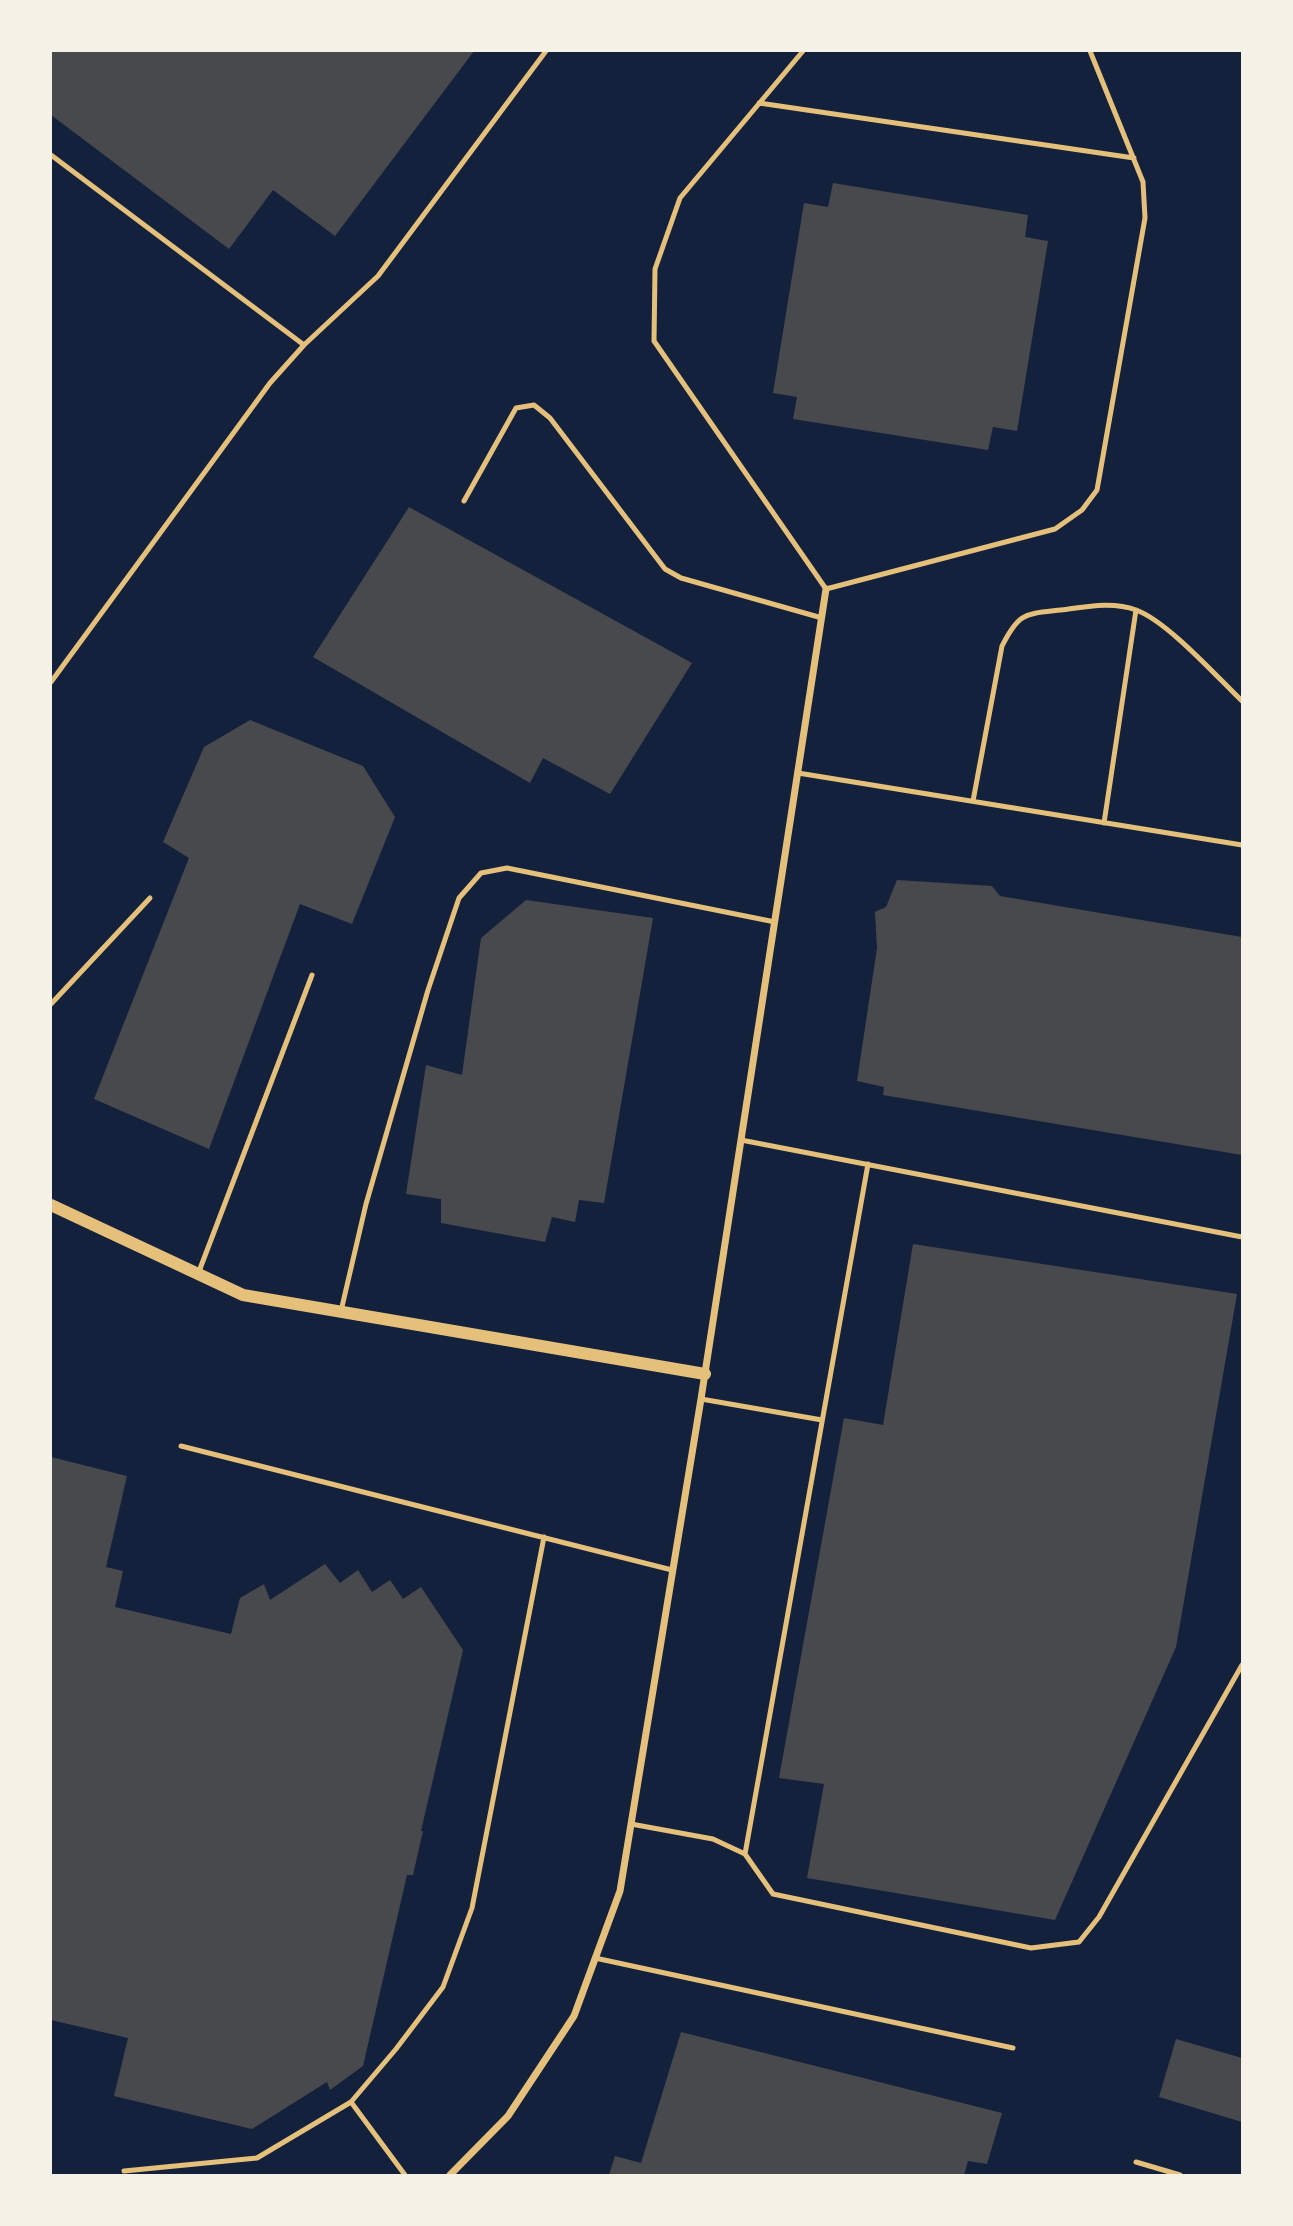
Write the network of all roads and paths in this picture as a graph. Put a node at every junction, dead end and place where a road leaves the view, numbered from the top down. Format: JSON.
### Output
{"nodes":[{"id":1,"x":546,"y":51,"type":"edge"},
{"id":2,"x":803,"y":51,"type":"edge"},
{"id":3,"x":1090,"y":51,"type":"edge"},
{"id":4,"x":759,"y":103,"type":"junction"},
{"id":5,"x":51,"y":155,"type":"edge"},
{"id":6,"x":1134,"y":158,"type":"junction"},
{"id":7,"x":304,"y":345,"type":"junction"},
{"id":8,"x":464,"y":501,"type":"dead end"},
{"id":9,"x":826,"y":589,"type":"junction"},
{"id":10,"x":1136,"y":610,"type":"junction"},
{"id":11,"x":822,"y":618,"type":"junction"},
{"id":12,"x":51,"y":682,"type":"edge"},
{"id":13,"x":1242,"y":701,"type":"edge"},
{"id":14,"x":798,"y":773,"type":"junction"},
{"id":15,"x":973,"y":801,"type":"junction"},
{"id":16,"x":1104,"y":823,"type":"junction"},
{"id":17,"x":1242,"y":845,"type":"edge"},
{"id":18,"x":150,"y":898,"type":"dead end"},
{"id":19,"x":775,"y":922,"type":"junction"},
{"id":20,"x":312,"y":975,"type":"dead end"},
{"id":21,"x":51,"y":1004,"type":"edge"},
{"id":22,"x":741,"y":1140,"type":"junction"},
{"id":23,"x":868,"y":1164,"type":"junction"},
{"id":24,"x":51,"y":1205,"type":"edge"},
{"id":25,"x":1242,"y":1237,"type":"edge"},
{"id":26,"x":198,"y":1274,"type":"junction"},
{"id":27,"x":341,"y":1311,"type":"junction"},
{"id":28,"x":705,"y":1374,"type":"junction"},
{"id":29,"x":701,"y":1399,"type":"junction"},
{"id":30,"x":822,"y":1420,"type":"junction"},
{"id":31,"x":181,"y":1446,"type":"dead end"},
{"id":32,"x":544,"y":1537,"type":"junction"},
{"id":33,"x":673,"y":1570,"type":"junction"},
{"id":34,"x":1242,"y":1665,"type":"edge"},
{"id":35,"x":631,"y":1824,"type":"junction"},
{"id":36,"x":745,"y":1854,"type":"junction"},
{"id":37,"x":595,"y":1958,"type":"junction"},
{"id":38,"x":1013,"y":2048,"type":"dead end"},
{"id":39,"x":351,"y":2102,"type":"junction"},
{"id":40,"x":1136,"y":2162,"type":"dead end"},
{"id":41,"x":124,"y":2171,"type":"dead end"},
{"id":42,"x":405,"y":2175,"type":"edge"},
{"id":43,"x":450,"y":2175,"type":"edge"},
{"id":44,"x":1180,"y":2175,"type":"edge"}],
"edges":[{"from":1,"to":7,"type":"lane"},
{"from":2,"to":4,"type":"lane"},
{"from":3,"to":6,"type":"lane"},
{"from":4,"to":6,"type":"lane"},
{"from":4,"to":9,"type":"lane"},
{"from":5,"to":7,"type":"lane"},
{"from":6,"to":9,"type":"lane"},
{"from":7,"to":12,"type":"lane"},
{"from":8,"to":11,"type":"lane"},
{"from":9,"to":11,"type":"street"},
{"from":10,"to":13,"type":"lane"},
{"from":10,"to":15,"type":"lane"},
{"from":10,"to":16,"type":"lane"},
{"from":11,"to":14,"type":"street"},
{"from":14,"to":15,"type":"lane"},
{"from":14,"to":19,"type":"street"},
{"from":15,"to":16,"type":"lane"},
{"from":16,"to":17,"type":"lane"},
{"from":18,"to":21,"type":"lane"},
{"from":19,"to":22,"type":"street"},
{"from":19,"to":27,"type":"lane"},
{"from":20,"to":26,"type":"lane"},
{"from":22,"to":23,"type":"lane"},
{"from":22,"to":28,"type":"street"},
{"from":23,"to":25,"type":"lane"},
{"from":23,"to":30,"type":"lane"},
{"from":24,"to":26,"type":"street"},
{"from":26,"to":27,"type":"street"},
{"from":27,"to":28,"type":"street"},
{"from":28,"to":29,"type":"street"},
{"from":29,"to":30,"type":"lane"},
{"from":29,"to":33,"type":"street"},
{"from":30,"to":36,"type":"lane"},
{"from":31,"to":32,"type":"lane"},
{"from":32,"to":33,"type":"lane"},
{"from":32,"to":39,"type":"lane"},
{"from":33,"to":35,"type":"street"},
{"from":34,"to":36,"type":"lane"},
{"from":35,"to":36,"type":"lane"},
{"from":35,"to":37,"type":"street"},
{"from":37,"to":38,"type":"lane"},
{"from":37,"to":43,"type":"street"},
{"from":39,"to":41,"type":"lane"},
{"from":39,"to":42,"type":"lane"},
{"from":40,"to":44,"type":"lane"}]}
